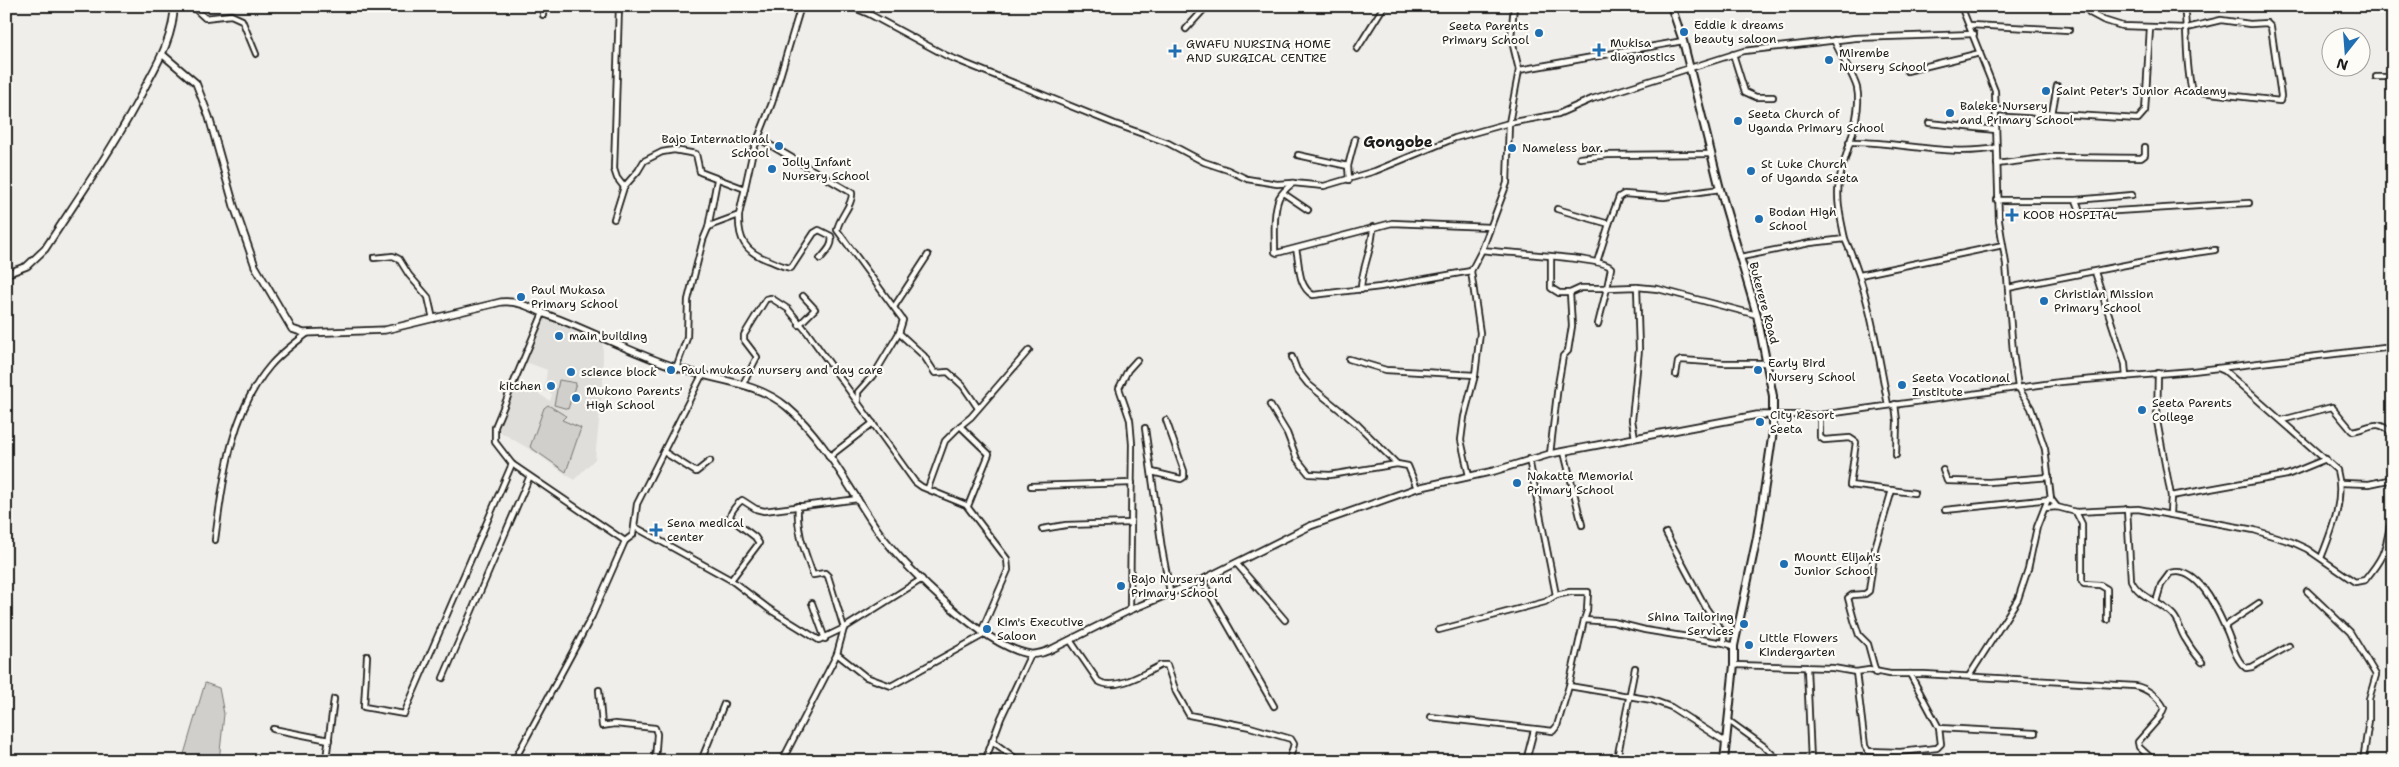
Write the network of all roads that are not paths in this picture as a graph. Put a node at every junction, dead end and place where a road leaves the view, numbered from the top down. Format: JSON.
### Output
{"nodes":[{"id":1,"x":174,"y":6,"type":"edge"},
{"id":2,"x":192,"y":6,"type":"edge"},
{"id":3,"x":542,"y":6,"type":"edge"},
{"id":4,"x":619,"y":6,"type":"edge"},
{"id":5,"x":800,"y":6,"type":"edge"},
{"id":6,"x":850,"y":6,"type":"edge"},
{"id":7,"x":1207,"y":6,"type":"edge"},
{"id":8,"x":1384,"y":6,"type":"edge"},
{"id":9,"x":1514,"y":6,"type":"edge"},
{"id":10,"x":1671,"y":6,"type":"edge"},
{"id":11,"x":1961,"y":6,"type":"edge"},
{"id":12,"x":2084,"y":6,"type":"edge"},
{"id":13,"x":2184,"y":6,"type":"edge"},
{"id":14,"x":543,"y":15,"type":"dead end"},
{"id":15,"x":1970,"y":25,"type":"junction"},
{"id":16,"x":2150,"y":28,"type":"junction"},
{"id":17,"x":2187,"y":28,"type":"junction"},
{"id":18,"x":1186,"y":29,"type":"dead end"},
{"id":19,"x":2069,"y":30,"type":"dead end"},
{"id":20,"x":1974,"y":34,"type":"junction"},
{"id":21,"x":1834,"y":40,"type":"junction"},
{"id":22,"x":1683,"y":41,"type":"junction"},
{"id":23,"x":1357,"y":49,"type":"dead end"},
{"id":24,"x":1980,"y":53,"type":"junction"},
{"id":25,"x":162,"y":54,"type":"junction"},
{"id":26,"x":256,"y":54,"type":"dead end"},
{"id":27,"x":1733,"y":54,"type":"junction"},
{"id":28,"x":1689,"y":68,"type":"junction"},
{"id":29,"x":1518,"y":70,"type":"junction"},
{"id":30,"x":1907,"y":72,"type":"dead end"},
{"id":31,"x":2376,"y":77,"type":"dead end"},
{"id":32,"x":2393,"y":77,"type":"edge"},
{"id":33,"x":2057,"y":86,"type":"dead end"},
{"id":34,"x":1773,"y":97,"type":"dead end"},
{"id":35,"x":1996,"y":110,"type":"junction"},
{"id":36,"x":2052,"y":114,"type":"junction"},
{"id":37,"x":1509,"y":123,"type":"junction"},
{"id":38,"x":1929,"y":123,"type":"dead end"},
{"id":39,"x":1996,"y":130,"type":"junction"},
{"id":40,"x":758,"y":138,"type":"junction"},
{"id":41,"x":1355,"y":139,"type":"dead end"},
{"id":42,"x":1849,"y":142,"type":"junction"},
{"id":43,"x":2145,"y":147,"type":"dead end"},
{"id":44,"x":1996,"y":148,"type":"junction"},
{"id":45,"x":1711,"y":154,"type":"junction"},
{"id":46,"x":1298,"y":155,"type":"dead end"},
{"id":47,"x":1580,"y":158,"type":"dead end"},
{"id":48,"x":1996,"y":164,"type":"junction"},
{"id":49,"x":1348,"y":166,"type":"junction"},
{"id":50,"x":717,"y":180,"type":"junction"},
{"id":51,"x":1349,"y":180,"type":"junction"},
{"id":52,"x":1293,"y":183,"type":"junction"},
{"id":53,"x":624,"y":186,"type":"junction"},
{"id":54,"x":745,"y":189,"type":"junction"},
{"id":55,"x":1720,"y":189,"type":"junction"},
{"id":56,"x":1283,"y":193,"type":"junction"},
{"id":57,"x":2132,"y":195,"type":"dead end"},
{"id":58,"x":1997,"y":200,"type":"junction"},
{"id":59,"x":2076,"y":200,"type":"junction"},
{"id":60,"x":2249,"y":203,"type":"dead end"},
{"id":61,"x":1557,"y":209,"type":"dead end"},
{"id":62,"x":1308,"y":210,"type":"dead end"},
{"id":63,"x":740,"y":215,"type":"junction"},
{"id":64,"x":614,"y":219,"type":"dead end"},
{"id":65,"x":1609,"y":224,"type":"junction"},
{"id":66,"x":1373,"y":227,"type":"junction"},
{"id":67,"x":1490,"y":227,"type":"junction"},
{"id":68,"x":708,"y":228,"type":"junction"},
{"id":69,"x":1845,"y":239,"type":"junction"},
{"id":70,"x":2003,"y":246,"type":"junction"},
{"id":71,"x":1296,"y":249,"type":"junction"},
{"id":72,"x":1482,"y":250,"type":"junction"},
{"id":73,"x":2215,"y":250,"type":"dead end"},
{"id":74,"x":928,"y":256,"type":"dead end"},
{"id":75,"x":1551,"y":257,"type":"junction"},
{"id":76,"x":1741,"y":257,"type":"junction"},
{"id":77,"x":374,"y":258,"type":"dead end"},
{"id":78,"x":820,"y":259,"type":"dead end"},
{"id":79,"x":1597,"y":262,"type":"junction"},
{"id":80,"x":1471,"y":271,"type":"junction"},
{"id":81,"x":2095,"y":272,"type":"junction"},
{"id":82,"x":6,"y":274,"type":"edge"},
{"id":83,"x":1860,"y":275,"type":"junction"},
{"id":84,"x":1637,"y":287,"type":"junction"},
{"id":85,"x":1607,"y":288,"type":"junction"},
{"id":86,"x":2008,"y":288,"type":"junction"},
{"id":87,"x":1361,"y":290,"type":"junction"},
{"id":88,"x":1570,"y":293,"type":"junction"},
{"id":89,"x":804,"y":296,"type":"dead end"},
{"id":90,"x":894,"y":307,"type":"junction"},
{"id":91,"x":544,"y":313,"type":"junction"},
{"id":92,"x":1757,"y":315,"type":"junction"},
{"id":93,"x":433,"y":319,"type":"junction"},
{"id":94,"x":1598,"y":324,"type":"dead end"},
{"id":95,"x":799,"y":325,"type":"junction"},
{"id":96,"x":308,"y":333,"type":"junction"},
{"id":97,"x":899,"y":333,"type":"junction"},
{"id":98,"x":2393,"y":347,"type":"edge"},
{"id":99,"x":1029,"y":350,"type":"dead end"},
{"id":100,"x":1292,"y":357,"type":"dead end"},
{"id":101,"x":1349,"y":359,"type":"dead end"},
{"id":102,"x":1137,"y":360,"type":"dead end"},
{"id":103,"x":1768,"y":363,"type":"junction"},
{"id":104,"x":676,"y":368,"type":"junction"},
{"id":105,"x":2218,"y":368,"type":"junction"},
{"id":106,"x":2158,"y":373,"type":"junction"},
{"id":107,"x":702,"y":375,"type":"junction"},
{"id":108,"x":1475,"y":375,"type":"junction"},
{"id":109,"x":1676,"y":375,"type":"dead end"},
{"id":110,"x":2126,"y":377,"type":"junction"},
{"id":111,"x":742,"y":384,"type":"junction"},
{"id":112,"x":2018,"y":387,"type":"junction"},
{"id":113,"x":858,"y":402,"type":"junction"},
{"id":114,"x":1895,"y":404,"type":"junction"},
{"id":115,"x":1888,"y":405,"type":"junction"},
{"id":116,"x":1270,"y":406,"type":"dead end"},
{"id":117,"x":978,"y":408,"type":"junction"},
{"id":118,"x":1772,"y":415,"type":"junction"},
{"id":119,"x":1820,"y":415,"type":"junction"},
{"id":120,"x":1166,"y":420,"type":"dead end"},
{"id":121,"x":2282,"y":420,"type":"junction"},
{"id":122,"x":873,"y":423,"type":"junction"},
{"id":123,"x":960,"y":426,"type":"junction"},
{"id":124,"x":1145,"y":428,"type":"dead end"},
{"id":125,"x":2392,"y":434,"type":"dead end"},
{"id":126,"x":1635,"y":438,"type":"junction"},
{"id":127,"x":664,"y":452,"type":"junction"},
{"id":128,"x":1564,"y":452,"type":"junction"},
{"id":129,"x":1550,"y":454,"type":"junction"},
{"id":130,"x":1896,"y":455,"type":"dead end"},
{"id":131,"x":829,"y":457,"type":"junction"},
{"id":132,"x":1529,"y":459,"type":"junction"},
{"id":133,"x":2326,"y":459,"type":"junction"},
{"id":134,"x":710,"y":460,"type":"dead end"},
{"id":135,"x":512,"y":464,"type":"junction"},
{"id":136,"x":1396,"y":464,"type":"junction"},
{"id":137,"x":1944,"y":470,"type":"dead end"},
{"id":138,"x":1152,"y":472,"type":"junction"},
{"id":139,"x":1469,"y":476,"type":"junction"},
{"id":140,"x":2049,"y":477,"type":"junction"},
{"id":141,"x":529,"y":478,"type":"junction"},
{"id":142,"x":2393,"y":479,"type":"edge"},
{"id":143,"x":1132,"y":483,"type":"junction"},
{"id":144,"x":2341,"y":483,"type":"junction"},
{"id":145,"x":1031,"y":486,"type":"dead end"},
{"id":146,"x":928,"y":488,"type":"junction"},
{"id":147,"x":1417,"y":488,"type":"junction"},
{"id":148,"x":1892,"y":490,"type":"junction"},
{"id":149,"x":1914,"y":493,"type":"dead end"},
{"id":150,"x":2172,"y":496,"type":"junction"},
{"id":151,"x":858,"y":499,"type":"junction"},
{"id":152,"x":2051,"y":499,"type":"junction"},
{"id":153,"x":798,"y":506,"type":"junction"},
{"id":154,"x":968,"y":506,"type":"junction"},
{"id":155,"x":2057,"y":507,"type":"junction"},
{"id":156,"x":2045,"y":508,"type":"junction"},
{"id":157,"x":2127,"y":509,"type":"junction"},
{"id":158,"x":1945,"y":510,"type":"dead end"},
{"id":159,"x":2076,"y":512,"type":"junction"},
{"id":160,"x":2170,"y":514,"type":"junction"},
{"id":161,"x":1131,"y":523,"type":"junction"},
{"id":162,"x":1582,"y":525,"type":"dead end"},
{"id":163,"x":2393,"y":525,"type":"edge"},
{"id":164,"x":635,"y":527,"type":"junction"},
{"id":165,"x":1042,"y":529,"type":"dead end"},
{"id":166,"x":1666,"y":533,"type":"dead end"},
{"id":167,"x":215,"y":540,"type":"dead end"},
{"id":168,"x":625,"y":541,"type":"junction"},
{"id":169,"x":2321,"y":558,"type":"junction"},
{"id":170,"x":1236,"y":562,"type":"junction"},
{"id":171,"x":922,"y":579,"type":"junction"},
{"id":172,"x":731,"y":580,"type":"junction"},
{"id":173,"x":1202,"y":580,"type":"junction"},
{"id":174,"x":2307,"y":591,"type":"dead end"},
{"id":175,"x":1170,"y":592,"type":"junction"},
{"id":176,"x":1556,"y":595,"type":"junction"},
{"id":177,"x":2156,"y":602,"type":"junction"},
{"id":178,"x":812,"y":603,"type":"dead end"},
{"id":179,"x":2260,"y":603,"type":"dead end"},
{"id":180,"x":1130,"y":610,"type":"junction"},
{"id":181,"x":1285,"y":620,"type":"dead end"},
{"id":182,"x":1584,"y":620,"type":"junction"},
{"id":183,"x":2107,"y":620,"type":"dead end"},
{"id":184,"x":2225,"y":626,"type":"junction"},
{"id":185,"x":844,"y":628,"type":"junction"},
{"id":186,"x":1439,"y":630,"type":"dead end"},
{"id":187,"x":983,"y":633,"type":"junction"},
{"id":188,"x":824,"y":639,"type":"junction"},
{"id":189,"x":1070,"y":640,"type":"junction"},
{"id":190,"x":1724,"y":643,"type":"junction"},
{"id":191,"x":1734,"y":646,"type":"junction"},
{"id":192,"x":2290,"y":646,"type":"dead end"},
{"id":193,"x":837,"y":654,"type":"junction"},
{"id":194,"x":1031,"y":654,"type":"junction"},
{"id":195,"x":367,"y":656,"type":"dead end"},
{"id":196,"x":2202,"y":662,"type":"dead end"},
{"id":197,"x":1734,"y":665,"type":"junction"},
{"id":198,"x":1635,"y":668,"type":"dead end"},
{"id":199,"x":1807,"y":668,"type":"junction"},
{"id":200,"x":1856,"y":672,"type":"junction"},
{"id":201,"x":1876,"y":673,"type":"junction"},
{"id":202,"x":1910,"y":674,"type":"junction"},
{"id":203,"x":1970,"y":676,"type":"junction"},
{"id":204,"x":443,"y":678,"type":"dead end"},
{"id":205,"x":1569,"y":686,"type":"junction"},
{"id":206,"x":599,"y":690,"type":"dead end"},
{"id":207,"x":1629,"y":695,"type":"junction"},
{"id":208,"x":334,"y":699,"type":"dead end"},
{"id":209,"x":724,"y":704,"type":"dead end"},
{"id":210,"x":1274,"y":706,"type":"dead end"},
{"id":211,"x":1431,"y":717,"type":"dead end"},
{"id":212,"x":1729,"y":721,"type":"junction"},
{"id":213,"x":1939,"y":728,"type":"junction"},
{"id":214,"x":273,"y":729,"type":"dead end"},
{"id":215,"x":1534,"y":730,"type":"junction"},
{"id":216,"x":2036,"y":733,"type":"dead end"},
{"id":217,"x":329,"y":740,"type":"junction"},
{"id":218,"x":992,"y":741,"type":"junction"},
{"id":219,"x":1727,"y":743,"type":"junction"},
{"id":220,"x":1618,"y":754,"type":"dead end"},
{"id":221,"x":322,"y":761,"type":"edge"},
{"id":222,"x":328,"y":761,"type":"edge"},
{"id":223,"x":514,"y":761,"type":"edge"},
{"id":224,"x":655,"y":761,"type":"edge"},
{"id":225,"x":701,"y":761,"type":"edge"},
{"id":226,"x":782,"y":761,"type":"edge"},
{"id":227,"x":985,"y":761,"type":"edge"},
{"id":228,"x":1019,"y":761,"type":"edge"},
{"id":229,"x":1289,"y":761,"type":"edge"},
{"id":230,"x":1526,"y":761,"type":"edge"},
{"id":231,"x":1724,"y":761,"type":"edge"},
{"id":232,"x":1778,"y":761,"type":"edge"},
{"id":233,"x":1811,"y":761,"type":"edge"},
{"id":234,"x":2154,"y":761,"type":"edge"},
{"id":235,"x":2363,"y":761,"type":"edge"}],
"edges":[{"from":1,"to":25,"type":"street"},
{"from":2,"to":26,"type":"street"},
{"from":3,"to":14,"type":"street"},
{"from":4,"to":53,"type":"street"},
{"from":5,"to":40,"type":"street"},
{"from":6,"to":52,"type":"street"},
{"from":7,"to":18,"type":"street"},
{"from":8,"to":23,"type":"street"},
{"from":9,"to":29,"type":"street"},
{"from":10,"to":22,"type":"main road","name":"Bukerere Road"},
{"from":11,"to":15,"type":"street"},
{"from":12,"to":16,"type":"street"},
{"from":13,"to":17,"type":"street"},
{"from":15,"to":19,"type":"street"},
{"from":15,"to":20,"type":"street"},
{"from":16,"to":17,"type":"street"},
{"from":16,"to":36,"type":"street"},
{"from":17,"to":17,"type":"street"},
{"from":20,"to":21,"type":"street"},
{"from":20,"to":24,"type":"street"},
{"from":21,"to":27,"type":"street"},
{"from":21,"to":42,"type":"street"},
{"from":22,"to":28,"type":"main road","name":"Bukerere Road"},
{"from":22,"to":29,"type":"street"},
{"from":24,"to":30,"type":"street"},
{"from":24,"to":35,"type":"street"},
{"from":25,"to":82,"type":"street"},
{"from":25,"to":96,"type":"street"},
{"from":27,"to":28,"type":"street"},
{"from":27,"to":34,"type":"street"},
{"from":28,"to":37,"type":"street"},
{"from":28,"to":45,"type":"main road","name":"Bukerere Road"},
{"from":29,"to":37,"type":"street"},
{"from":31,"to":32,"type":"street"},
{"from":33,"to":36,"type":"street"},
{"from":35,"to":36,"type":"street"},
{"from":35,"to":39,"type":"street"},
{"from":37,"to":51,"type":"street"},
{"from":37,"to":67,"type":"street"},
{"from":38,"to":39,"type":"street"},
{"from":39,"to":44,"type":"street"},
{"from":40,"to":54,"type":"street"},
{"from":40,"to":90,"type":"street"},
{"from":41,"to":49,"type":"street"},
{"from":42,"to":44,"type":"street"},
{"from":42,"to":69,"type":"street"},
{"from":43,"to":48,"type":"street"},
{"from":44,"to":48,"type":"street"},
{"from":45,"to":47,"type":"street"},
{"from":45,"to":55,"type":"main road","name":"Bukerere Road"},
{"from":46,"to":49,"type":"street"},
{"from":48,"to":58,"type":"street"},
{"from":49,"to":51,"type":"street"},
{"from":50,"to":53,"type":"street"},
{"from":50,"to":54,"type":"street"},
{"from":50,"to":68,"type":"street"},
{"from":51,"to":52,"type":"street"},
{"from":52,"to":56,"type":"street"},
{"from":53,"to":64,"type":"street"},
{"from":54,"to":63,"type":"street"},
{"from":55,"to":65,"type":"street"},
{"from":55,"to":76,"type":"main road","name":"Bukerere Road"},
{"from":56,"to":62,"type":"street"},
{"from":56,"to":71,"type":"street"},
{"from":57,"to":59,"type":"street"},
{"from":58,"to":59,"type":"street"},
{"from":58,"to":70,"type":"street"},
{"from":59,"to":60,"type":"street"},
{"from":61,"to":65,"type":"street"},
{"from":63,"to":68,"type":"street"},
{"from":63,"to":78,"type":"street"},
{"from":65,"to":79,"type":"street"},
{"from":66,"to":67,"type":"street"},
{"from":66,"to":71,"type":"street"},
{"from":66,"to":87,"type":"street"},
{"from":67,"to":72,"type":"street"},
{"from":68,"to":104,"type":"street"},
{"from":69,"to":76,"type":"street"},
{"from":69,"to":83,"type":"street"},
{"from":70,"to":83,"type":"street"},
{"from":70,"to":86,"type":"street"},
{"from":71,"to":87,"type":"street"},
{"from":72,"to":75,"type":"street"},
{"from":72,"to":80,"type":"street"},
{"from":73,"to":81,"type":"street"},
{"from":74,"to":90,"type":"street"},
{"from":75,"to":79,"type":"street"},
{"from":75,"to":88,"type":"street"},
{"from":76,"to":92,"type":"main road","name":"Bukerere Road"},
{"from":77,"to":93,"type":"street"},
{"from":79,"to":85,"type":"street"},
{"from":80,"to":87,"type":"street"},
{"from":80,"to":108,"type":"street"},
{"from":81,"to":86,"type":"street"},
{"from":81,"to":110,"type":"street"},
{"from":83,"to":115,"type":"street"},
{"from":84,"to":85,"type":"street"},
{"from":84,"to":92,"type":"street"},
{"from":84,"to":126,"type":"street"},
{"from":85,"to":88,"type":"street"},
{"from":85,"to":94,"type":"street"},
{"from":86,"to":112,"type":"street"},
{"from":88,"to":129,"type":"street"},
{"from":89,"to":95,"type":"street"},
{"from":90,"to":97,"type":"street"},
{"from":91,"to":93,"type":"street"},
{"from":91,"to":104,"type":"street"},
{"from":91,"to":135,"type":"street"},
{"from":92,"to":103,"type":"main road","name":"Bukerere Road"},
{"from":93,"to":96,"type":"street"},
{"from":95,"to":111,"type":"street"},
{"from":95,"to":113,"type":"street"},
{"from":96,"to":167,"type":"street"},
{"from":97,"to":113,"type":"street"},
{"from":97,"to":117,"type":"street"},
{"from":98,"to":105,"type":"street"},
{"from":99,"to":117,"type":"street"},
{"from":100,"to":136,"type":"street"},
{"from":101,"to":108,"type":"street"},
{"from":102,"to":143,"type":"street"},
{"from":103,"to":109,"type":"street"},
{"from":103,"to":118,"type":"main road","name":"Bukerere Road"},
{"from":104,"to":107,"type":"street"},
{"from":105,"to":106,"type":"street"},
{"from":105,"to":121,"type":"street"},
{"from":106,"to":110,"type":"street"},
{"from":106,"to":150,"type":"street"},
{"from":107,"to":111,"type":"street"},
{"from":107,"to":127,"type":"street"},
{"from":108,"to":139,"type":"street"},
{"from":110,"to":112,"type":"street"},
{"from":111,"to":131,"type":"street"},
{"from":112,"to":114,"type":"street"},
{"from":112,"to":140,"type":"street"},
{"from":113,"to":122,"type":"street"},
{"from":114,"to":115,"type":"street"},
{"from":114,"to":130,"type":"street"},
{"from":115,"to":119,"type":"street"},
{"from":116,"to":136,"type":"street"},
{"from":117,"to":123,"type":"street"},
{"from":118,"to":119,"type":"street"},
{"from":118,"to":126,"type":"street"},
{"from":118,"to":191,"type":"main road","name":"Bukerere Road"},
{"from":119,"to":148,"type":"street"},
{"from":120,"to":138,"type":"street"},
{"from":121,"to":125,"type":"street"},
{"from":121,"to":133,"type":"street"},
{"from":122,"to":131,"type":"street"},
{"from":122,"to":146,"type":"street"},
{"from":123,"to":146,"type":"street"},
{"from":123,"to":154,"type":"street"},
{"from":124,"to":138,"type":"street"},
{"from":126,"to":128,"type":"street"},
{"from":127,"to":134,"type":"street"},
{"from":127,"to":164,"type":"street"},
{"from":128,"to":129,"type":"street"},
{"from":128,"to":162,"type":"street"},
{"from":129,"to":132,"type":"street"},
{"from":131,"to":151,"type":"street"},
{"from":132,"to":139,"type":"street"},
{"from":132,"to":176,"type":"street"},
{"from":133,"to":144,"type":"street"},
{"from":133,"to":150,"type":"street"},
{"from":135,"to":141,"type":"street"},
{"from":135,"to":195,"type":"street"},
{"from":136,"to":147,"type":"street"},
{"from":137,"to":140,"type":"street"},
{"from":138,"to":175,"type":"street"},
{"from":139,"to":147,"type":"street"},
{"from":140,"to":152,"type":"street"},
{"from":141,"to":168,"type":"street"},
{"from":141,"to":204,"type":"street"},
{"from":142,"to":144,"type":"street"},
{"from":143,"to":145,"type":"street"},
{"from":143,"to":161,"type":"street"},
{"from":144,"to":169,"type":"street"},
{"from":146,"to":154,"type":"street"},
{"from":147,"to":170,"type":"street"},
{"from":148,"to":149,"type":"street"},
{"from":148,"to":201,"type":"street"},
{"from":150,"to":160,"type":"street"},
{"from":151,"to":153,"type":"street"},
{"from":151,"to":171,"type":"street"},
{"from":152,"to":155,"type":"street"},
{"from":152,"to":156,"type":"street"},
{"from":152,"to":158,"type":"street"},
{"from":153,"to":172,"type":"street"},
{"from":153,"to":185,"type":"street"},
{"from":154,"to":187,"type":"street"},
{"from":155,"to":156,"type":"street"},
{"from":155,"to":159,"type":"street"},
{"from":156,"to":203,"type":"street"},
{"from":157,"to":159,"type":"street"},
{"from":157,"to":160,"type":"street"},
{"from":157,"to":177,"type":"street"},
{"from":159,"to":183,"type":"street"},
{"from":160,"to":169,"type":"street"},
{"from":161,"to":165,"type":"street"},
{"from":161,"to":180,"type":"street"},
{"from":163,"to":169,"type":"street"},
{"from":164,"to":168,"type":"street"},
{"from":164,"to":172,"type":"street"},
{"from":166,"to":190,"type":"street"},
{"from":168,"to":223,"type":"street"},
{"from":170,"to":173,"type":"street"},
{"from":170,"to":181,"type":"street"},
{"from":171,"to":185,"type":"street"},
{"from":171,"to":187,"type":"street"},
{"from":172,"to":188,"type":"street"},
{"from":173,"to":175,"type":"street"},
{"from":173,"to":210,"type":"street"},
{"from":174,"to":235,"type":"street"},
{"from":175,"to":180,"type":"street"},
{"from":176,"to":182,"type":"street"},
{"from":176,"to":186,"type":"street"},
{"from":177,"to":184,"type":"street"},
{"from":177,"to":196,"type":"street"},
{"from":178,"to":188,"type":"street"},
{"from":179,"to":184,"type":"street"},
{"from":180,"to":189,"type":"street"},
{"from":182,"to":190,"type":"street"},
{"from":182,"to":205,"type":"street"},
{"from":184,"to":192,"type":"street"},
{"from":185,"to":188,"type":"street"},
{"from":185,"to":193,"type":"street"},
{"from":187,"to":193,"type":"street"},
{"from":187,"to":194,"type":"street"},
{"from":189,"to":194,"type":"street"},
{"from":189,"to":229,"type":"street"},
{"from":190,"to":191,"type":"street"},
{"from":191,"to":197,"type":"main road","name":"Bukerere Road"},
{"from":193,"to":226,"type":"street"},
{"from":194,"to":218,"type":"street"},
{"from":197,"to":199,"type":"street"},
{"from":197,"to":212,"type":"main road","name":"Bukerere Road"},
{"from":198,"to":207,"type":"street"},
{"from":199,"to":200,"type":"street"},
{"from":199,"to":233,"type":"street"},
{"from":200,"to":201,"type":"street"},
{"from":200,"to":213,"type":"street"},
{"from":201,"to":202,"type":"street"},
{"from":202,"to":203,"type":"street"},
{"from":202,"to":213,"type":"street"},
{"from":203,"to":234,"type":"street"},
{"from":205,"to":207,"type":"street"},
{"from":205,"to":215,"type":"street"},
{"from":206,"to":224,"type":"street"},
{"from":207,"to":219,"type":"street"},
{"from":207,"to":220,"type":"street"},
{"from":208,"to":217,"type":"street"},
{"from":209,"to":225,"type":"street"},
{"from":211,"to":215,"type":"street"},
{"from":212,"to":219,"type":"main road","name":"Bukerere Road"},
{"from":212,"to":232,"type":"street"},
{"from":213,"to":216,"type":"street"},
{"from":214,"to":217,"type":"street"},
{"from":215,"to":230,"type":"street"},
{"from":217,"to":222,"type":"street"},
{"from":218,"to":227,"type":"street"},
{"from":218,"to":228,"type":"street"},
{"from":219,"to":231,"type":"main road","name":"Bukerere Road"},
{"from":221,"to":222,"type":"street"}]}
